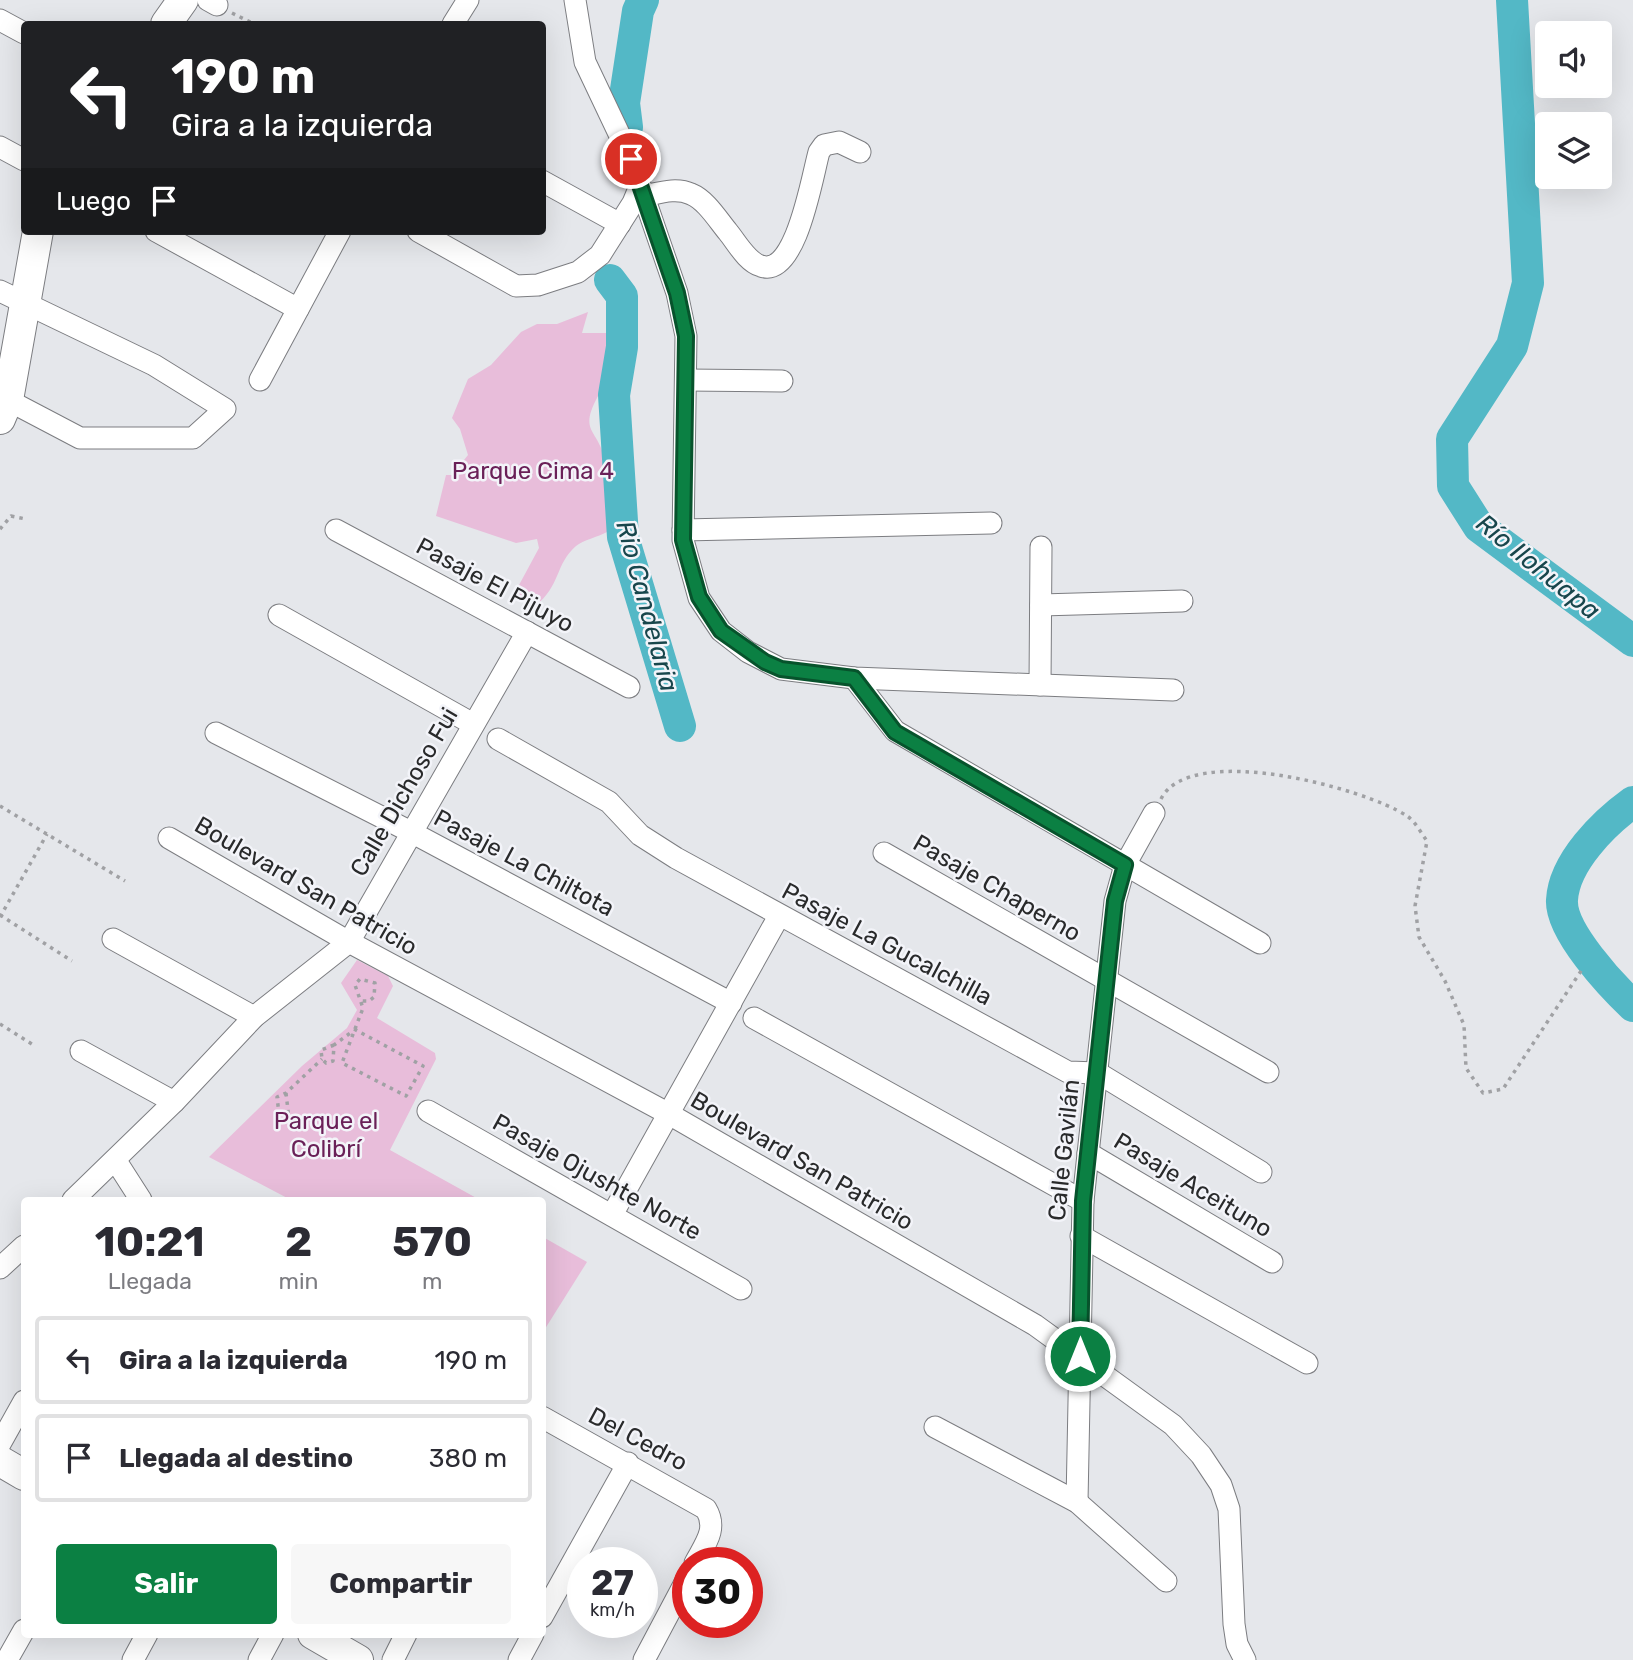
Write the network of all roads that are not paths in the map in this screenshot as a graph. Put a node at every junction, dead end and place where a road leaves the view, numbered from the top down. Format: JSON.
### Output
{"nodes":[{"id":1,"x":183,"y":0,"type":"edge"},
{"id":2,"x":468,"y":0,"type":"edge"},
{"id":3,"x":575,"y":0,"type":"edge"},
{"id":4,"x":0,"y":20,"type":"edge"},
{"id":5,"x":168,"y":21,"type":"edge"},
{"id":6,"x":455,"y":21,"type":"edge"},
{"id":7,"x":21,"y":31,"type":"edge"},
{"id":8,"x":0,"y":147,"type":"edge"},
{"id":9,"x":860,"y":152,"type":"dead end"},
{"id":10,"x":21,"y":158,"type":"edge"},
{"id":11,"x":546,"y":183,"type":"edge"},
{"id":12,"x":642,"y":191,"type":"junction"},
{"id":13,"x":620,"y":224,"type":"junction"},
{"id":14,"x":36,"y":235,"type":"edge"},
{"id":15,"x":163,"y":235,"type":"edge"},
{"id":16,"x":338,"y":235,"type":"edge"},
{"id":17,"x":425,"y":235,"type":"edge"},
{"id":18,"x":0,"y":291,"type":"edge"},
{"id":19,"x":26,"y":306,"type":"junction"},
{"id":20,"x":298,"y":309,"type":"junction"},
{"id":21,"x":260,"y":380,"type":"dead end"},
{"id":22,"x":685,"y":380,"type":"junction"},
{"id":23,"x":782,"y":381,"type":"dead end"},
{"id":24,"x":3,"y":405,"type":"edge"},
{"id":25,"x":991,"y":523,"type":"dead end"},
{"id":26,"x":336,"y":530,"type":"dead end"},
{"id":27,"x":683,"y":530,"type":"junction"},
{"id":28,"x":1041,"y":547,"type":"dead end"},
{"id":29,"x":1182,"y":601,"type":"dead end"},
{"id":30,"x":1041,"y":605,"type":"junction"},
{"id":31,"x":279,"y":615,"type":"dead end"},
{"id":32,"x":527,"y":632,"type":"junction"},
{"id":33,"x":854,"y":678,"type":"junction"},
{"id":34,"x":1040,"y":685,"type":"junction"},
{"id":35,"x":629,"y":687,"type":"dead end"},
{"id":36,"x":1173,"y":690,"type":"dead end"},
{"id":37,"x":473,"y":724,"type":"junction"},
{"id":38,"x":216,"y":733,"type":"dead end"},
{"id":39,"x":499,"y":740,"type":"dead end"},
{"id":40,"x":1154,"y":813,"type":"road end"},
{"id":41,"x":411,"y":832,"type":"junction"},
{"id":42,"x":169,"y":838,"type":"dead end"},
{"id":43,"x":884,"y":853,"type":"dead end"},
{"id":44,"x":1125,"y":865,"type":"junction"},
{"id":45,"x":779,"y":916,"type":"junction"},
{"id":46,"x":113,"y":939,"type":"dead end"},
{"id":47,"x":349,"y":942,"type":"junction"},
{"id":48,"x":1260,"y":943,"type":"dead end"},
{"id":49,"x":1107,"y":981,"type":"junction"},
{"id":50,"x":731,"y":1003,"type":"junction"},
{"id":51,"x":254,"y":1017,"type":"junction"},
{"id":52,"x":754,"y":1018,"type":"dead end"},
{"id":53,"x":81,"y":1051,"type":"dead end"},
{"id":54,"x":1268,"y":1072,"type":"dead end"},
{"id":55,"x":1098,"y":1073,"type":"junction"},
{"id":56,"x":174,"y":1102,"type":"junction"},
{"id":57,"x":428,"y":1111,"type":"dead end"},
{"id":58,"x":669,"y":1114,"type":"junction"},
{"id":59,"x":1087,"y":1153,"type":"junction"},
{"id":60,"x":116,"y":1161,"type":"junction"},
{"id":61,"x":1261,"y":1172,"type":"dead end"},
{"id":62,"x":76,"y":1197,"type":"edge"},
{"id":63,"x":139,"y":1197,"type":"edge"},
{"id":64,"x":1083,"y":1201,"type":"junction"},
{"id":65,"x":612,"y":1215,"type":"junction"},
{"id":66,"x":1081,"y":1236,"type":"junction"},
{"id":67,"x":21,"y":1249,"type":"edge"},
{"id":68,"x":1272,"y":1262,"type":"dead end"},
{"id":69,"x":0,"y":1268,"type":"edge"},
{"id":70,"x":741,"y":1289,"type":"dead end"},
{"id":71,"x":1080,"y":1356,"type":"junction"},
{"id":72,"x":1307,"y":1363,"type":"dead end"},
{"id":73,"x":21,"y":1406,"type":"edge"},
{"id":74,"x":546,"y":1419,"type":"edge"},
{"id":75,"x":935,"y":1427,"type":"dead end"},
{"id":76,"x":0,"y":1444,"type":"edge"},
{"id":77,"x":0,"y":1461,"type":"edge"},
{"id":78,"x":628,"y":1463,"type":"junction"},
{"id":79,"x":21,"y":1473,"type":"edge"},
{"id":80,"x":1077,"y":1502,"type":"junction"},
{"id":81,"x":704,"y":1547,"type":"edge"},
{"id":82,"x":1166,"y":1581,"type":"dead end"},
{"id":83,"x":672,"y":1607,"type":"edge"},
{"id":84,"x":546,"y":1610,"type":"edge"},
{"id":85,"x":21,"y":1635,"type":"edge"},
{"id":86,"x":146,"y":1638,"type":"edge"},
{"id":87,"x":271,"y":1638,"type":"edge"},
{"id":88,"x":320,"y":1638,"type":"edge"},
{"id":89,"x":404,"y":1638,"type":"edge"},
{"id":90,"x":531,"y":1638,"type":"edge"},
{"id":91,"x":7,"y":1660,"type":"edge"},
{"id":92,"x":133,"y":1660,"type":"edge"},
{"id":93,"x":259,"y":1660,"type":"edge"},
{"id":94,"x":358,"y":1660,"type":"edge"},
{"id":95,"x":393,"y":1660,"type":"edge"},
{"id":96,"x":519,"y":1660,"type":"edge"},
{"id":97,"x":644,"y":1660,"type":"edge"},
{"id":98,"x":1245,"y":1660,"type":"edge"}],
"edges":[{"from":1,"to":5,"type":"street"},
{"from":2,"to":6,"type":"street"},
{"from":3,"to":12,"type":"street"},
{"from":4,"to":7,"type":"street"},
{"from":8,"to":10,"type":"street"},
{"from":9,"to":12,"type":"street"},
{"from":11,"to":13,"type":"street"},
{"from":12,"to":13,"type":"street"},
{"from":12,"to":22,"type":"street"},
{"from":13,"to":17,"type":"street"},
{"from":14,"to":19,"type":"street"},
{"from":15,"to":20,"type":"street"},
{"from":16,"to":20,"type":"street"},
{"from":18,"to":19,"type":"street"},
{"from":19,"to":24,"type":"street"},
{"from":19,"to":24,"type":"street"},
{"from":20,"to":21,"type":"street"},
{"from":22,"to":23,"type":"street"},
{"from":22,"to":27,"type":"street"},
{"from":25,"to":27,"type":"street"},
{"from":26,"to":32,"type":"street","name":"Pasaje El Pijuyo"},
{"from":27,"to":33,"type":"street"},
{"from":28,"to":30,"type":"street"},
{"from":29,"to":30,"type":"street"},
{"from":30,"to":34,"type":"street"},
{"from":31,"to":37,"type":"street"},
{"from":32,"to":35,"type":"street","name":"Pasaje El Pijuyo"},
{"from":32,"to":37,"type":"street","name":"Calle Dichoso Fui"},
{"from":33,"to":34,"type":"street"},
{"from":33,"to":44,"type":"street"},
{"from":34,"to":36,"type":"street"},
{"from":37,"to":41,"type":"street","name":"Calle Dichoso Fui"},
{"from":38,"to":41,"type":"street","name":"Pasaje La Chiltota"},
{"from":39,"to":45,"type":"street","name":"Pasaje La Gucalchilla"},
{"from":40,"to":44,"type":"street","name":"Calle Gavilán"},
{"from":41,"to":47,"type":"street","name":"Calle Dichoso Fui"},
{"from":41,"to":50,"type":"street","name":"Pasaje La Chiltota"},
{"from":42,"to":47,"type":"street","name":"Boulevard San Patricio"},
{"from":43,"to":49,"type":"street","name":"Pasaje Chaperno"},
{"from":44,"to":48,"type":"street"},
{"from":44,"to":49,"type":"street","name":"Calle Gavilán"},
{"from":45,"to":50,"type":"street"},
{"from":45,"to":55,"type":"street","name":"Pasaje La Gucalchilla"},
{"from":46,"to":51,"type":"street"},
{"from":47,"to":51,"type":"street","name":"Calle Dichoso Fui"},
{"from":47,"to":58,"type":"street","name":"Boulevard San Patricio"},
{"from":49,"to":54,"type":"street","name":"Pasaje Chaperno"},
{"from":49,"to":55,"type":"street","name":"Calle Gavilán"},
{"from":50,"to":58,"type":"street"},
{"from":51,"to":56,"type":"street","name":"Calle Dichoso Fui"},
{"from":52,"to":64,"type":"street"},
{"from":53,"to":56,"type":"street"},
{"from":55,"to":59,"type":"street","name":"Calle Gavilán"},
{"from":55,"to":61,"type":"street","name":"Pasaje La Gucalchilla"},
{"from":56,"to":60,"type":"street","name":"Calle Dichoso Fui"},
{"from":57,"to":65,"type":"street","name":"Pasaje Ojushte Norte"},
{"from":58,"to":65,"type":"street"},
{"from":58,"to":71,"type":"street","name":"Boulevard San Patricio"},
{"from":59,"to":64,"type":"street","name":"Calle Gavilán"},
{"from":59,"to":68,"type":"street","name":"Pasaje Aceituno"},
{"from":60,"to":62,"type":"street","name":"Calle Dichoso Fui"},
{"from":60,"to":63,"type":"street"},
{"from":64,"to":66,"type":"street","name":"Calle Gavilán"},
{"from":65,"to":70,"type":"street","name":"Pasaje Ojushte Norte"},
{"from":66,"to":71,"type":"street","name":"Calle Gavilán"},
{"from":66,"to":72,"type":"street"},
{"from":67,"to":69,"type":"street"},
{"from":71,"to":80,"type":"street","name":"Calle Gavilán"},
{"from":71,"to":98,"type":"street","name":"Boulevard San Patricio"},
{"from":73,"to":76,"type":"street"},
{"from":74,"to":78,"type":"street","name":"Del Cedro"},
{"from":75,"to":80,"type":"street"},
{"from":77,"to":79,"type":"street"},
{"from":78,"to":81,"type":"street","name":"Del Cedro"},
{"from":78,"to":84,"type":"street"},
{"from":80,"to":82,"type":"street"},
{"from":83,"to":97,"type":"street"},
{"from":85,"to":91,"type":"street"},
{"from":86,"to":92,"type":"street"},
{"from":87,"to":93,"type":"street"},
{"from":88,"to":94,"type":"street"},
{"from":89,"to":95,"type":"street"},
{"from":90,"to":96,"type":"street"}]}
